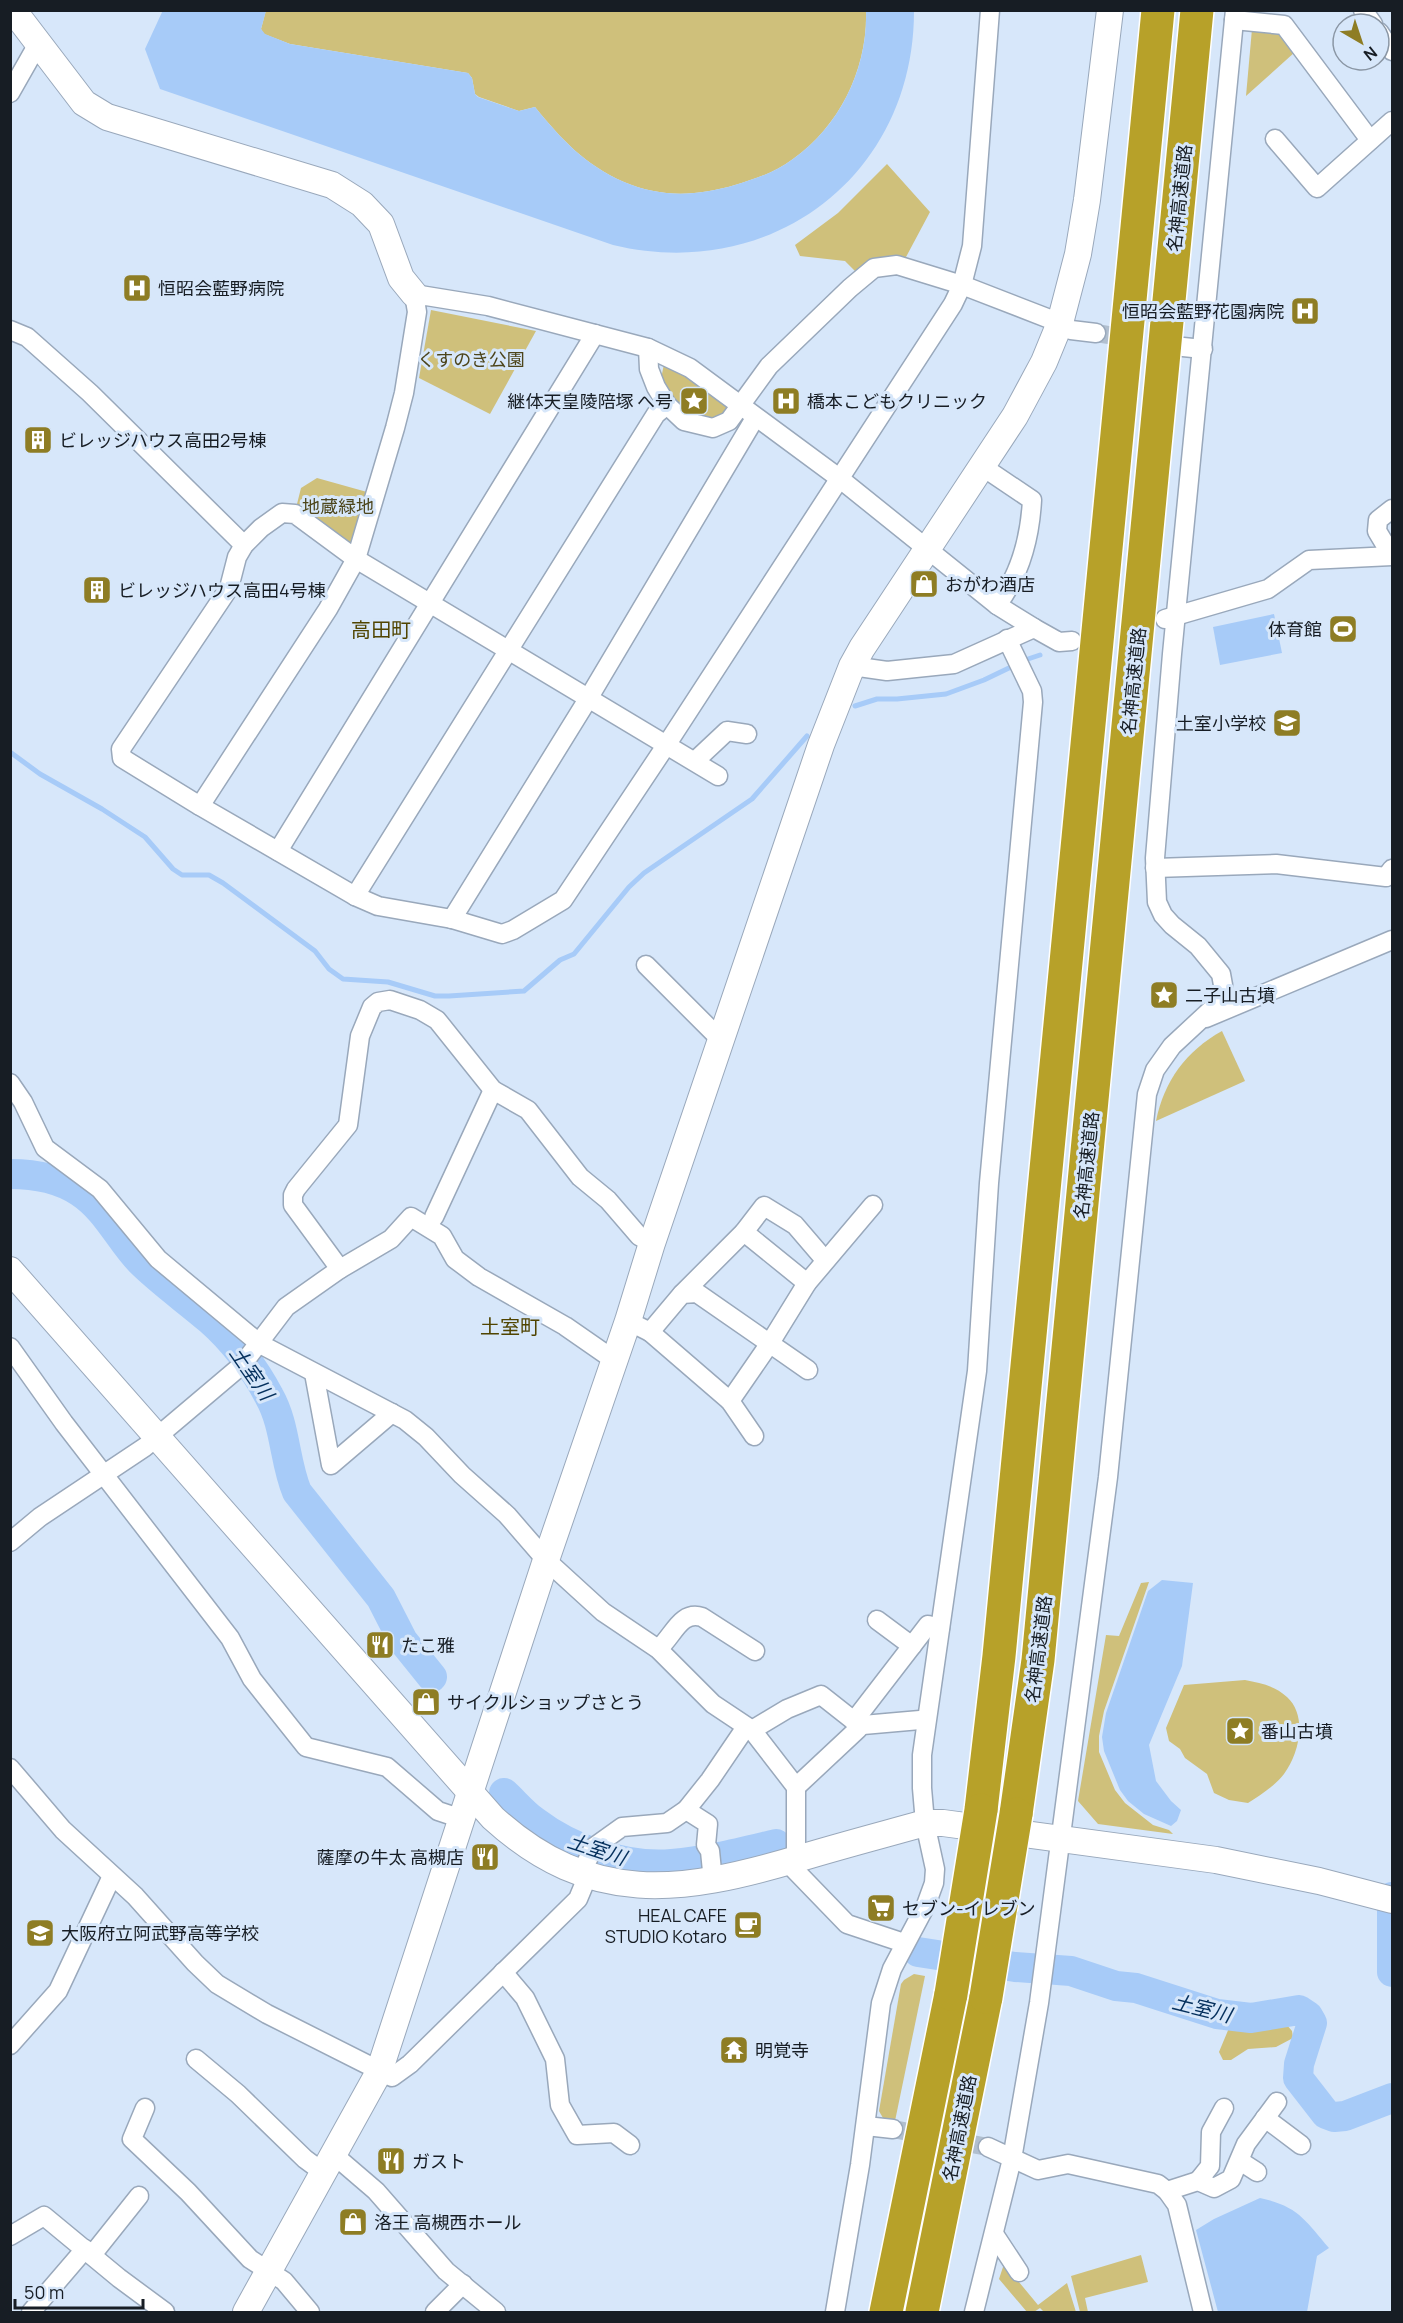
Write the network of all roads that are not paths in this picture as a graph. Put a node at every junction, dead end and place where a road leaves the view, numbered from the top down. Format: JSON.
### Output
{"nodes":[{"id":1,"x":14,"y":10,"type":"edge"},
{"id":2,"x":990,"y":10,"type":"edge"},
{"id":3,"x":1110,"y":10,"type":"edge"},
{"id":4,"x":1158,"y":10,"type":"edge"},
{"id":5,"x":1197,"y":10,"type":"edge"},
{"id":6,"x":1234,"y":15,"type":"edge"},
{"id":7,"x":1288,"y":18,"type":"edge"},
{"id":8,"x":39,"y":42,"type":"junction"},
{"id":9,"x":10,"y":93,"type":"edge"},
{"id":10,"x":1392,"y":121,"type":"edge"},
{"id":11,"x":1275,"y":139,"type":"dead end"},
{"id":12,"x":1370,"y":140,"type":"junction"},
{"id":13,"x":962,"y":285,"type":"junction"},
{"id":14,"x":414,"y":294,"type":"junction"},
{"id":15,"x":1060,"y":322,"type":"junction"},
{"id":16,"x":10,"y":330,"type":"edge"},
{"id":17,"x":1096,"y":333,"type":"tunnel mouth"},
{"id":18,"x":595,"y":334,"type":"junction"},
{"id":19,"x":1183,"y":347,"type":"tunnel mouth"},
{"id":20,"x":648,"y":348,"type":"junction"},
{"id":21,"x":1203,"y":349,"type":"junction"},
{"id":22,"x":740,"y":404,"type":"junction"},
{"id":23,"x":667,"y":405,"type":"junction"},
{"id":24,"x":755,"y":418,"type":"junction"},
{"id":25,"x":983,"y":467,"type":"junction"},
{"id":26,"x":839,"y":478,"type":"junction"},
{"id":27,"x":1392,"y":509,"type":"edge"},
{"id":28,"x":244,"y":545,"type":"junction"},
{"id":29,"x":927,"y":549,"type":"junction"},
{"id":30,"x":1392,"y":556,"type":"edge"},
{"id":31,"x":356,"y":559,"type":"junction"},
{"id":32,"x":430,"y":604,"type":"junction"},
{"id":33,"x":997,"y":605,"type":"junction"},
{"id":34,"x":1170,"y":619,"type":"junction"},
{"id":35,"x":1034,"y":628,"type":"junction"},
{"id":36,"x":1072,"y":641,"type":"dead end"},
{"id":37,"x":1008,"y":642,"type":"junction"},
{"id":38,"x":509,"y":651,"type":"junction"},
{"id":39,"x":852,"y":666,"type":"junction"},
{"id":40,"x":588,"y":699,"type":"junction"},
{"id":41,"x":747,"y":734,"type":"dead end"},
{"id":42,"x":667,"y":744,"type":"junction"},
{"id":43,"x":695,"y":761,"type":"junction"},
{"id":44,"x":718,"y":776,"type":"dead end"},
{"id":45,"x":200,"y":806,"type":"junction"},
{"id":46,"x":278,"y":851,"type":"junction"},
{"id":47,"x":1155,"y":868,"type":"junction"},
{"id":48,"x":1392,"y":869,"type":"edge"},
{"id":49,"x":355,"y":896,"type":"junction"},
{"id":50,"x":452,"y":919,"type":"junction"},
{"id":51,"x":1392,"y":940,"type":"edge"},
{"id":52,"x":646,"y":965,"type":"dead end"},
{"id":53,"x":1199,"y":1021,"type":"junction"},
{"id":54,"x":722,"y":1041,"type":"junction"},
{"id":55,"x":10,"y":1083,"type":"edge"},
{"id":56,"x":493,"y":1090,"type":"junction"},
{"id":57,"x":873,"y":1206,"type":"dead end"},
{"id":58,"x":434,"y":1217,"type":"dead end"},
{"id":59,"x":744,"y":1232,"type":"junction"},
{"id":60,"x":652,"y":1243,"type":"junction"},
{"id":61,"x":825,"y":1260,"type":"junction"},
{"id":62,"x":339,"y":1269,"type":"junction"},
{"id":63,"x":10,"y":1270,"type":"edge"},
{"id":64,"x":807,"y":1283,"type":"junction"},
{"id":65,"x":682,"y":1294,"type":"junction"},
{"id":66,"x":639,"y":1327,"type":"junction"},
{"id":67,"x":770,"y":1343,"type":"junction"},
{"id":68,"x":260,"y":1344,"type":"junction"},
{"id":69,"x":10,"y":1347,"type":"edge"},
{"id":70,"x":614,"y":1360,"type":"junction"},
{"id":71,"x":808,"y":1370,"type":"dead end"},
{"id":72,"x":314,"y":1373,"type":"junction"},
{"id":73,"x":730,"y":1401,"type":"junction"},
{"id":74,"x":392,"y":1413,"type":"junction"},
{"id":75,"x":157,"y":1436,"type":"junction"},
{"id":76,"x":754,"y":1436,"type":"dead end"},
{"id":77,"x":106,"y":1475,"type":"junction"},
{"id":78,"x":10,"y":1542,"type":"edge"},
{"id":79,"x":546,"y":1560,"type":"junction"},
{"id":80,"x":877,"y":1620,"type":"dead end"},
{"id":81,"x":940,"y":1628,"type":"junction"},
{"id":82,"x":912,"y":1646,"type":"junction"},
{"id":83,"x":658,"y":1649,"type":"junction"},
{"id":84,"x":754,"y":1651,"type":"dead end"},
{"id":85,"x":920,"y":1720,"type":"dead end"},
{"id":86,"x":854,"y":1721,"type":"junction"},
{"id":87,"x":749,"y":1728,"type":"junction"},
{"id":88,"x":10,"y":1768,"type":"edge"},
{"id":89,"x":796,"y":1787,"type":"junction"},
{"id":90,"x":471,"y":1793,"type":"junction"},
{"id":91,"x":686,"y":1810,"type":"junction"},
{"id":92,"x":450,"y":1815,"type":"dead end"},
{"id":93,"x":925,"y":1823,"type":"junction"},
{"id":94,"x":1059,"y":1838,"type":"junction"},
{"id":95,"x":791,"y":1861,"type":"junction"},
{"id":96,"x":585,"y":1874,"type":"junction"},
{"id":97,"x":112,"y":1876,"type":"junction"},
{"id":98,"x":712,"y":1881,"type":"junction"},
{"id":99,"x":1385,"y":1899,"type":"edge"},
{"id":100,"x":904,"y":1943,"type":"junction"},
{"id":101,"x":504,"y":1972,"type":"junction"},
{"id":102,"x":10,"y":2045,"type":"edge"},
{"id":103,"x":196,"y":2059,"type":"dead end"},
{"id":104,"x":379,"y":2072,"type":"junction"},
{"id":105,"x":1277,"y":2102,"type":"dead end"},
{"id":106,"x":145,"y":2108,"type":"dead end"},
{"id":107,"x":1214,"y":2115,"type":"dead end"},
{"id":108,"x":1265,"y":2118,"type":"junction"},
{"id":109,"x":866,"y":2126,"type":"junction"},
{"id":110,"x":893,"y":2129,"type":"tunnel mouth"},
{"id":111,"x":630,"y":2145,"type":"dead end"},
{"id":112,"x":1301,"y":2145,"type":"dead end"},
{"id":113,"x":988,"y":2147,"type":"tunnel mouth"},
{"id":114,"x":1012,"y":2159,"type":"junction"},
{"id":115,"x":1240,"y":2161,"type":"junction"},
{"id":116,"x":329,"y":2164,"type":"junction"},
{"id":117,"x":1257,"y":2172,"type":"dead end"},
{"id":118,"x":1198,"y":2181,"type":"junction"},
{"id":119,"x":1167,"y":2191,"type":"junction"},
{"id":120,"x":139,"y":2196,"type":"dead end"},
{"id":121,"x":994,"y":2234,"type":"junction"},
{"id":122,"x":10,"y":2236,"type":"edge"},
{"id":123,"x":89,"y":2252,"type":"junction"},
{"id":124,"x":269,"y":2270,"type":"junction"},
{"id":125,"x":1019,"y":2272,"type":"dead end"},
{"id":126,"x":463,"y":2284,"type":"junction"},
{"id":127,"x":31,"y":2313,"type":"edge"},
{"id":128,"x":165,"y":2313,"type":"edge"},
{"id":129,"x":246,"y":2313,"type":"edge"},
{"id":130,"x":310,"y":2313,"type":"edge"},
{"id":131,"x":435,"y":2313,"type":"edge"},
{"id":132,"x":496,"y":2313,"type":"edge"},
{"id":133,"x":835,"y":2313,"type":"edge"},
{"id":134,"x":886,"y":2313,"type":"edge"},
{"id":135,"x":922,"y":2313,"type":"edge"},
{"id":136,"x":974,"y":2313,"type":"edge"},
{"id":137,"x":1203,"y":2313,"type":"edge"}],
"edges":[{"from":1,"to":8,"type":"street"},
{"from":2,"to":13,"type":"street"},
{"from":3,"to":15,"type":"street"},
{"from":4,"to":134,"type":"highway","name":"名神高速道路","bridge":true},
{"from":5,"to":135,"type":"highway","name":"名神高速道路","bridge":true},
{"from":6,"to":7,"type":"street"},
{"from":6,"to":21,"type":"street"},
{"from":7,"to":12,"type":"street"},
{"from":8,"to":9,"type":"street"},
{"from":8,"to":14,"type":"street"},
{"from":10,"to":12,"type":"street"},
{"from":11,"to":12,"type":"street"},
{"from":13,"to":15,"type":"street"},
{"from":13,"to":22,"type":"street"},
{"from":13,"to":26,"type":"street"},
{"from":14,"to":18,"type":"street"},
{"from":14,"to":31,"type":"street"},
{"from":15,"to":17,"type":"street"},
{"from":15,"to":25,"type":"street"},
{"from":16,"to":28,"type":"street"},
{"from":18,"to":20,"type":"street"},
{"from":18,"to":32,"type":"street"},
{"from":19,"to":21,"type":"street"},
{"from":20,"to":22,"type":"street"},
{"from":20,"to":23,"type":"street"},
{"from":21,"to":34,"type":"street"},
{"from":22,"to":23,"type":"street"},
{"from":22,"to":24,"type":"street"},
{"from":23,"to":38,"type":"street"},
{"from":24,"to":26,"type":"street"},
{"from":24,"to":40,"type":"street"},
{"from":25,"to":29,"type":"street"},
{"from":25,"to":33,"type":"street"},
{"from":26,"to":29,"type":"street"},
{"from":26,"to":42,"type":"street"},
{"from":27,"to":30,"type":"street"},
{"from":28,"to":31,"type":"street"},
{"from":28,"to":45,"type":"street"},
{"from":29,"to":33,"type":"street"},
{"from":29,"to":39,"type":"street"},
{"from":30,"to":34,"type":"street"},
{"from":31,"to":32,"type":"street"},
{"from":31,"to":45,"type":"street"},
{"from":32,"to":38,"type":"street"},
{"from":32,"to":46,"type":"street"},
{"from":33,"to":35,"type":"street"},
{"from":34,"to":47,"type":"street"},
{"from":35,"to":36,"type":"street"},
{"from":35,"to":37,"type":"street"},
{"from":37,"to":39,"type":"street"},
{"from":37,"to":81,"type":"street"},
{"from":38,"to":40,"type":"street"},
{"from":38,"to":49,"type":"street"},
{"from":39,"to":54,"type":"street"},
{"from":40,"to":42,"type":"street"},
{"from":40,"to":50,"type":"street"},
{"from":41,"to":43,"type":"street"},
{"from":42,"to":43,"type":"street"},
{"from":42,"to":50,"type":"street"},
{"from":43,"to":44,"type":"street"},
{"from":45,"to":46,"type":"street"},
{"from":46,"to":49,"type":"street"},
{"from":47,"to":48,"type":"street"},
{"from":47,"to":53,"type":"street"},
{"from":49,"to":50,"type":"street"},
{"from":51,"to":53,"type":"street"},
{"from":52,"to":54,"type":"street"},
{"from":53,"to":94,"type":"street"},
{"from":54,"to":60,"type":"street"},
{"from":55,"to":68,"type":"street"},
{"from":56,"to":58,"type":"street"},
{"from":56,"to":60,"type":"street"},
{"from":56,"to":62,"type":"street"},
{"from":57,"to":61,"type":"street"},
{"from":59,"to":61,"type":"street"},
{"from":59,"to":64,"type":"street"},
{"from":59,"to":65,"type":"street"},
{"from":60,"to":66,"type":"street"},
{"from":61,"to":64,"type":"street"},
{"from":62,"to":68,"type":"street"},
{"from":62,"to":70,"type":"street"},
{"from":63,"to":75,"type":"street"},
{"from":64,"to":67,"type":"street"},
{"from":65,"to":66,"type":"street"},
{"from":65,"to":67,"type":"street"},
{"from":66,"to":70,"type":"street"},
{"from":66,"to":73,"type":"street"},
{"from":67,"to":71,"type":"street"},
{"from":67,"to":73,"type":"street"},
{"from":68,"to":72,"type":"street"},
{"from":68,"to":75,"type":"street"},
{"from":69,"to":77,"type":"street"},
{"from":70,"to":79,"type":"street"},
{"from":72,"to":74,"type":"street"},
{"from":72,"to":74,"type":"street"},
{"from":73,"to":76,"type":"street"},
{"from":74,"to":79,"type":"street"},
{"from":75,"to":77,"type":"street"},
{"from":75,"to":90,"type":"street"},
{"from":77,"to":78,"type":"street"},
{"from":77,"to":92,"type":"street"},
{"from":79,"to":83,"type":"street"},
{"from":79,"to":90,"type":"street"},
{"from":80,"to":82,"type":"street"},
{"from":81,"to":82,"type":"street"},
{"from":81,"to":93,"type":"street"},
{"from":82,"to":86,"type":"street"},
{"from":83,"to":84,"type":"street"},
{"from":83,"to":87,"type":"street"},
{"from":85,"to":86,"type":"street"},
{"from":86,"to":87,"type":"street"},
{"from":86,"to":89,"type":"street"},
{"from":87,"to":89,"type":"street"},
{"from":87,"to":91,"type":"street"},
{"from":88,"to":97,"type":"street"},
{"from":89,"to":95,"type":"street"},
{"from":90,"to":96,"type":"street"},
{"from":90,"to":104,"type":"street"},
{"from":91,"to":96,"type":"street"},
{"from":91,"to":98,"type":"street"},
{"from":93,"to":94,"type":"street"},
{"from":93,"to":95,"type":"street"},
{"from":93,"to":100,"type":"street"},
{"from":94,"to":99,"type":"street"},
{"from":94,"to":114,"type":"street"},
{"from":95,"to":98,"type":"street"},
{"from":95,"to":100,"type":"street"},
{"from":96,"to":98,"type":"street"},
{"from":96,"to":101,"type":"street"},
{"from":97,"to":102,"type":"street"},
{"from":97,"to":104,"type":"street"},
{"from":100,"to":109,"type":"street"},
{"from":101,"to":104,"type":"street"},
{"from":101,"to":111,"type":"street"},
{"from":103,"to":116,"type":"street"},
{"from":104,"to":116,"type":"street"},
{"from":105,"to":108,"type":"street"},
{"from":106,"to":124,"type":"street"},
{"from":107,"to":118,"type":"street"},
{"from":108,"to":112,"type":"street"},
{"from":108,"to":115,"type":"street"},
{"from":109,"to":110,"type":"street"},
{"from":109,"to":133,"type":"street"},
{"from":113,"to":114,"type":"street"},
{"from":114,"to":119,"type":"street"},
{"from":114,"to":121,"type":"street"},
{"from":115,"to":117,"type":"street"},
{"from":115,"to":118,"type":"street"},
{"from":116,"to":124,"type":"street"},
{"from":116,"to":126,"type":"street"},
{"from":118,"to":119,"type":"street"},
{"from":119,"to":137,"type":"street"},
{"from":120,"to":123,"type":"street"},
{"from":121,"to":125,"type":"street"},
{"from":121,"to":136,"type":"street"},
{"from":122,"to":123,"type":"street"},
{"from":123,"to":127,"type":"street"},
{"from":123,"to":128,"type":"street"},
{"from":124,"to":129,"type":"street"},
{"from":124,"to":130,"type":"street"},
{"from":126,"to":131,"type":"street"},
{"from":126,"to":132,"type":"street"}]}
